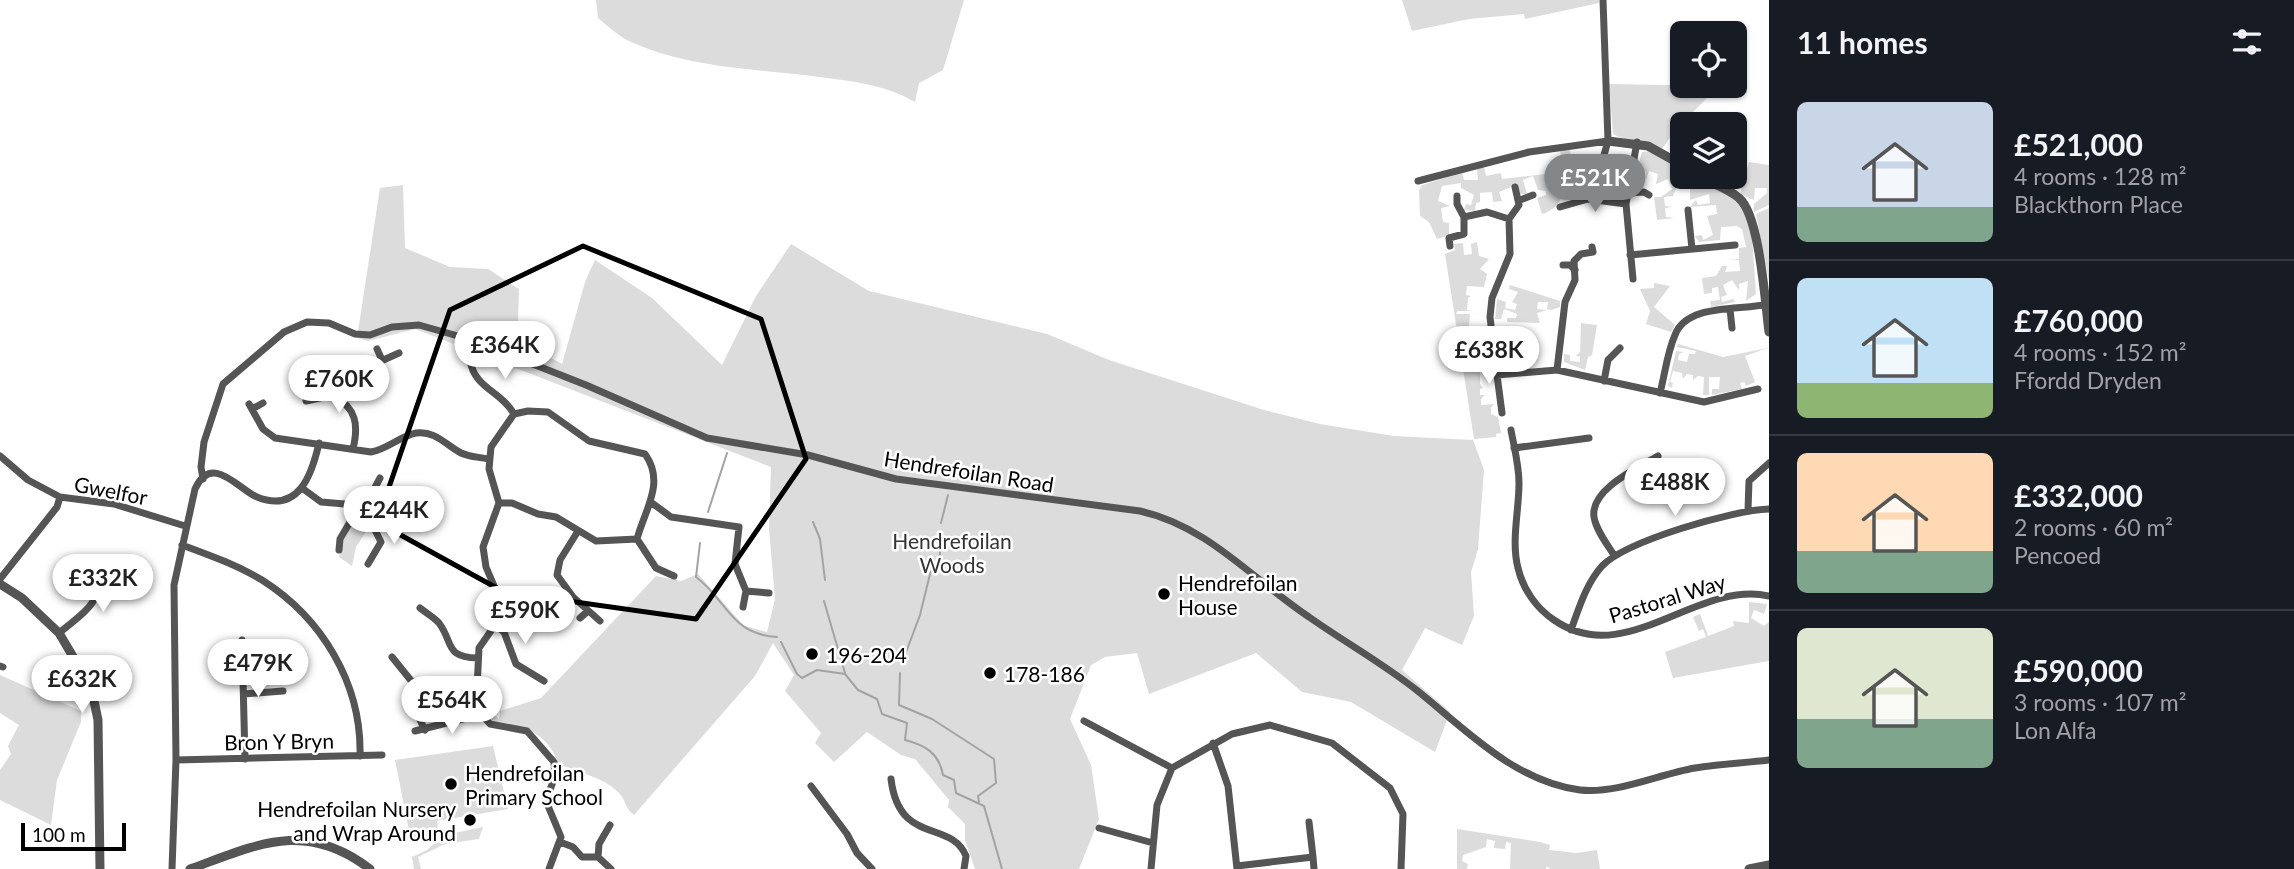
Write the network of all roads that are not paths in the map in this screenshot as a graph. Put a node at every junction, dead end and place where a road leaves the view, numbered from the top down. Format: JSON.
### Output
{"nodes":[{"id":1,"x":1603,"y":0,"type":"edge"},
{"id":2,"x":1608,"y":141,"type":"junction"},
{"id":3,"x":1637,"y":142,"type":"junction"},
{"id":4,"x":1670,"y":159,"type":"edge"},
{"id":5,"x":1630,"y":172,"type":"junction"},
{"id":6,"x":1418,"y":181,"type":"dead end"},
{"id":7,"x":1515,"y":187,"type":"dead end"},
{"id":8,"x":1723,"y":189,"type":"edge"},
{"id":9,"x":1628,"y":193,"type":"junction"},
{"id":10,"x":1533,"y":195,"type":"dead end"},
{"id":11,"x":1650,"y":195,"type":"dead end"},
{"id":12,"x":1457,"y":196,"type":"dead end"},
{"id":13,"x":1520,"y":200,"type":"junction"},
{"id":14,"x":1626,"y":204,"type":"junction"},
{"id":15,"x":1560,"y":207,"type":"dead end"},
{"id":16,"x":1688,"y":209,"type":"dead end"},
{"id":17,"x":1462,"y":214,"type":"junction"},
{"id":18,"x":1509,"y":219,"type":"junction"},
{"id":19,"x":1735,"y":245,"type":"dead end"},
{"id":20,"x":1450,"y":246,"type":"dead end"},
{"id":21,"x":1592,"y":247,"type":"dead end"},
{"id":22,"x":1692,"y":249,"type":"junction"},
{"id":23,"x":1630,"y":255,"type":"junction"},
{"id":24,"x":1563,"y":265,"type":"dead end"},
{"id":25,"x":1575,"y":271,"type":"junction"},
{"id":26,"x":1633,"y":279,"type":"dead end"},
{"id":27,"x":1769,"y":304,"type":"edge"},
{"id":28,"x":1730,"y":309,"type":"junction"},
{"id":29,"x":1732,"y":328,"type":"dead end"},
{"id":30,"x":1769,"y":331,"type":"edge"},
{"id":31,"x":1620,"y":348,"type":"dead end"},
{"id":32,"x":377,"y":349,"type":"dead end"},
{"id":33,"x":398,"y":353,"type":"dead end"},
{"id":34,"x":382,"y":360,"type":"junction"},
{"id":35,"x":470,"y":360,"type":"dead end"},
{"id":36,"x":1557,"y":370,"type":"junction"},
{"id":37,"x":471,"y":371,"type":"junction"},
{"id":38,"x":461,"y":372,"type":"dead end"},
{"id":39,"x":1497,"y":375,"type":"junction"},
{"id":40,"x":1604,"y":381,"type":"junction"},
{"id":41,"x":1758,"y":389,"type":"dead end"},
{"id":42,"x":1660,"y":393,"type":"junction"},
{"id":43,"x":333,"y":395,"type":"junction"},
{"id":44,"x":306,"y":401,"type":"dead end"},
{"id":45,"x":263,"y":403,"type":"dead end"},
{"id":46,"x":1502,"y":413,"type":"dead end"},
{"id":47,"x":514,"y":414,"type":"junction"},
{"id":48,"x":1511,"y":430,"type":"dead end"},
{"id":49,"x":1589,"y":438,"type":"dead end"},
{"id":50,"x":319,"y":443,"type":"junction"},
{"id":51,"x":1514,"y":448,"type":"junction"},
{"id":52,"x":353,"y":449,"type":"junction"},
{"id":53,"x":0,"y":456,"type":"edge"},
{"id":54,"x":1658,"y":456,"type":"dead end"},
{"id":55,"x":488,"y":459,"type":"junction"},
{"id":56,"x":1769,"y":463,"type":"edge"},
{"id":57,"x":380,"y":478,"type":"dead end"},
{"id":58,"x":201,"y":480,"type":"junction"},
{"id":59,"x":302,"y":488,"type":"junction"},
{"id":60,"x":60,"y":497,"type":"junction"},
{"id":61,"x":499,"y":503,"type":"junction"},
{"id":62,"x":652,"y":503,"type":"junction"},
{"id":63,"x":415,"y":507,"type":"junction"},
{"id":64,"x":426,"y":508,"type":"dead end"},
{"id":65,"x":1769,"y":509,"type":"edge"},
{"id":66,"x":1748,"y":510,"type":"junction"},
{"id":67,"x":360,"y":511,"type":"junction"},
{"id":68,"x":374,"y":517,"type":"junction"},
{"id":69,"x":416,"y":522,"type":"dead end"},
{"id":70,"x":186,"y":526,"type":"junction"},
{"id":71,"x":578,"y":531,"type":"junction"},
{"id":72,"x":638,"y":539,"type":"junction"},
{"id":73,"x":182,"y":545,"type":"junction"},
{"id":74,"x":340,"y":550,"type":"dead end"},
{"id":75,"x":1614,"y":555,"type":"junction"},
{"id":76,"x":368,"y":564,"type":"dead end"},
{"id":77,"x":100,"y":571,"type":"dead end"},
{"id":78,"x":669,"y":577,"type":"dead end"},
{"id":79,"x":0,"y":579,"type":"edge"},
{"id":80,"x":0,"y":584,"type":"edge"},
{"id":81,"x":746,"y":591,"type":"junction"},
{"id":82,"x":769,"y":593,"type":"dead end"},
{"id":83,"x":1769,"y":596,"type":"edge"},
{"id":84,"x":743,"y":607,"type":"dead end"},
{"id":85,"x":420,"y":608,"type":"dead end"},
{"id":86,"x":588,"y":611,"type":"junction"},
{"id":87,"x":580,"y":618,"type":"dead end"},
{"id":88,"x":600,"y":621,"type":"dead end"},
{"id":89,"x":496,"y":626,"type":"junction"},
{"id":90,"x":1571,"y":629,"type":"junction"},
{"id":91,"x":59,"y":633,"type":"junction"},
{"id":92,"x":242,"y":640,"type":"dead end"},
{"id":93,"x":242,"y":649,"type":"junction"},
{"id":94,"x":233,"y":650,"type":"dead end"},
{"id":95,"x":392,"y":657,"type":"dead end"},
{"id":96,"x":478,"y":658,"type":"junction"},
{"id":97,"x":544,"y":681,"type":"dead end"},
{"id":98,"x":283,"y":691,"type":"dead end"},
{"id":99,"x":244,"y":694,"type":"junction"},
{"id":100,"x":477,"y":712,"type":"junction"},
{"id":101,"x":1084,"y":721,"type":"dead end"},
{"id":102,"x":425,"y":730,"type":"junction"},
{"id":103,"x":415,"y":731,"type":"dead end"},
{"id":104,"x":1213,"y":743,"type":"junction"},
{"id":105,"x":382,"y":755,"type":"dead end"},
{"id":106,"x":360,"y":757,"type":"junction"},
{"id":107,"x":245,"y":759,"type":"junction"},
{"id":108,"x":176,"y":760,"type":"junction"},
{"id":109,"x":1769,"y":760,"type":"edge"},
{"id":110,"x":1172,"y":768,"type":"junction"},
{"id":111,"x":891,"y":779,"type":"dead end"},
{"id":112,"x":811,"y":786,"type":"dead end"},
{"id":113,"x":1309,"y":822,"type":"dead end"},
{"id":114,"x":610,"y":825,"type":"dead end"},
{"id":115,"x":1099,"y":828,"type":"dead end"},
{"id":116,"x":560,"y":842,"type":"junction"},
{"id":117,"x":1153,"y":843,"type":"junction"},
{"id":118,"x":598,"y":857,"type":"junction"},
{"id":119,"x":1313,"y":858,"type":"junction"},
{"id":120,"x":1769,"y":865,"type":"edge"},
{"id":121,"x":1237,"y":867,"type":"edge"},
{"id":122,"x":100,"y":869,"type":"edge"},
{"id":123,"x":173,"y":869,"type":"edge"},
{"id":124,"x":190,"y":869,"type":"edge"},
{"id":125,"x":370,"y":869,"type":"edge"},
{"id":126,"x":549,"y":869,"type":"edge"},
{"id":127,"x":611,"y":869,"type":"edge"},
{"id":128,"x":872,"y":869,"type":"edge"},
{"id":129,"x":964,"y":869,"type":"edge"},
{"id":130,"x":1151,"y":869,"type":"edge"},
{"id":131,"x":1314,"y":869,"type":"edge"},
{"id":132,"x":1401,"y":869,"type":"edge"},
{"id":133,"x":1749,"y":869,"type":"edge"}],
"edges":[{"from":1,"to":2,"type":"street"},
{"from":2,"to":3,"type":"street"},
{"from":2,"to":5,"type":"street"},
{"from":2,"to":6,"type":"street"},
{"from":3,"to":4,"type":"street"},
{"from":3,"to":5,"type":"street"},
{"from":5,"to":9,"type":"street"},
{"from":7,"to":13,"type":"street"},
{"from":8,"to":27,"type":"street"},
{"from":9,"to":11,"type":"street"},
{"from":9,"to":14,"type":"street"},
{"from":10,"to":13,"type":"street"},
{"from":12,"to":17,"type":"street"},
{"from":13,"to":18,"type":"street"},
{"from":14,"to":15,"type":"street"},
{"from":14,"to":23,"type":"street"},
{"from":16,"to":22,"type":"street"},
{"from":17,"to":18,"type":"street"},
{"from":17,"to":20,"type":"street"},
{"from":18,"to":39,"type":"street"},
{"from":19,"to":22,"type":"street"},
{"from":21,"to":25,"type":"street"},
{"from":22,"to":23,"type":"street"},
{"from":23,"to":26,"type":"street"},
{"from":24,"to":25,"type":"street"},
{"from":25,"to":36,"type":"street"},
{"from":27,"to":28,"type":"street"},
{"from":27,"to":30,"type":"street"},
{"from":28,"to":29,"type":"street"},
{"from":28,"to":42,"type":"street"},
{"from":31,"to":40,"type":"street"},
{"from":32,"to":34,"type":"street"},
{"from":33,"to":34,"type":"street"},
{"from":34,"to":43,"type":"street"},
{"from":35,"to":37,"type":"street"},
{"from":36,"to":39,"type":"street"},
{"from":36,"to":40,"type":"street"},
{"from":37,"to":38,"type":"street"},
{"from":37,"to":47,"type":"street"},
{"from":39,"to":46,"type":"street"},
{"from":40,"to":42,"type":"street"},
{"from":41,"to":42,"type":"street"},
{"from":43,"to":44,"type":"street"},
{"from":43,"to":52,"type":"street"},
{"from":45,"to":50,"type":"street"},
{"from":47,"to":55,"type":"street"},
{"from":47,"to":62,"type":"street"},
{"from":48,"to":51,"type":"street","name":"Pastoral Way"},
{"from":49,"to":51,"type":"street"},
{"from":50,"to":52,"type":"street"},
{"from":50,"to":59,"type":"street"},
{"from":51,"to":90,"type":"street","name":"Pastoral Way"},
{"from":52,"to":55,"type":"street"},
{"from":53,"to":60,"type":"street","name":"Gwelfor"},
{"from":54,"to":75,"type":"street"},
{"from":55,"to":61,"type":"street"},
{"from":56,"to":66,"type":"street"},
{"from":57,"to":67,"type":"street"},
{"from":58,"to":59,"type":"street"},
{"from":58,"to":70,"type":"street","name":"Hendrefoilan Road"},
{"from":58,"to":109,"type":"street","name":"Hendrefoilan Road"},
{"from":59,"to":67,"type":"street"},
{"from":60,"to":70,"type":"street","name":"Gwelfor"},
{"from":60,"to":79,"type":"street"},
{"from":61,"to":71,"type":"street"},
{"from":61,"to":89,"type":"street"},
{"from":62,"to":72,"type":"street"},
{"from":62,"to":81,"type":"street"},
{"from":63,"to":64,"type":"street"},
{"from":63,"to":68,"type":"street"},
{"from":63,"to":69,"type":"street"},
{"from":65,"to":66,"type":"street"},
{"from":66,"to":75,"type":"street"},
{"from":67,"to":68,"type":"street"},
{"from":67,"to":74,"type":"street"},
{"from":68,"to":76,"type":"street"},
{"from":70,"to":73,"type":"street","name":"Hendrefoilan Road"},
{"from":71,"to":72,"type":"street"},
{"from":71,"to":86,"type":"street"},
{"from":72,"to":78,"type":"street"},
{"from":73,"to":106,"type":"street"},
{"from":73,"to":108,"type":"street","name":"Hendrefoilan Road"},
{"from":75,"to":90,"type":"street"},
{"from":77,"to":91,"type":"street"},
{"from":80,"to":91,"type":"street"},
{"from":81,"to":82,"type":"street"},
{"from":81,"to":84,"type":"street"},
{"from":83,"to":90,"type":"street","name":"Pastoral Way"},
{"from":85,"to":96,"type":"street"},
{"from":86,"to":87,"type":"street"},
{"from":86,"to":88,"type":"street"},
{"from":89,"to":96,"type":"street"},
{"from":89,"to":97,"type":"street"},
{"from":91,"to":122,"type":"street"},
{"from":92,"to":93,"type":"street"},
{"from":93,"to":94,"type":"street"},
{"from":93,"to":99,"type":"street"},
{"from":95,"to":102,"type":"street"},
{"from":96,"to":100,"type":"street"},
{"from":98,"to":99,"type":"street"},
{"from":99,"to":107,"type":"street"},
{"from":100,"to":102,"type":"street"},
{"from":100,"to":116,"type":"street"},
{"from":101,"to":110,"type":"street"},
{"from":102,"to":103,"type":"street"},
{"from":104,"to":110,"type":"street"},
{"from":104,"to":121,"type":"street"},
{"from":104,"to":132,"type":"street"},
{"from":105,"to":106,"type":"street","name":"Bron Y Bryn"},
{"from":106,"to":107,"type":"street","name":"Bron Y Bryn"},
{"from":107,"to":108,"type":"street","name":"Bron Y Bryn"},
{"from":108,"to":123,"type":"street","name":"Hendrefoilan Road"},
{"from":110,"to":117,"type":"street"},
{"from":111,"to":129,"type":"street"},
{"from":112,"to":128,"type":"street"},
{"from":113,"to":119,"type":"street"},
{"from":114,"to":118,"type":"street"},
{"from":115,"to":117,"type":"street"},
{"from":116,"to":118,"type":"street"},
{"from":116,"to":126,"type":"street"},
{"from":117,"to":130,"type":"street"},
{"from":118,"to":127,"type":"street"},
{"from":119,"to":121,"type":"street"},
{"from":119,"to":131,"type":"street"},
{"from":120,"to":133,"type":"street"},
{"from":124,"to":125,"type":"street"}]}
